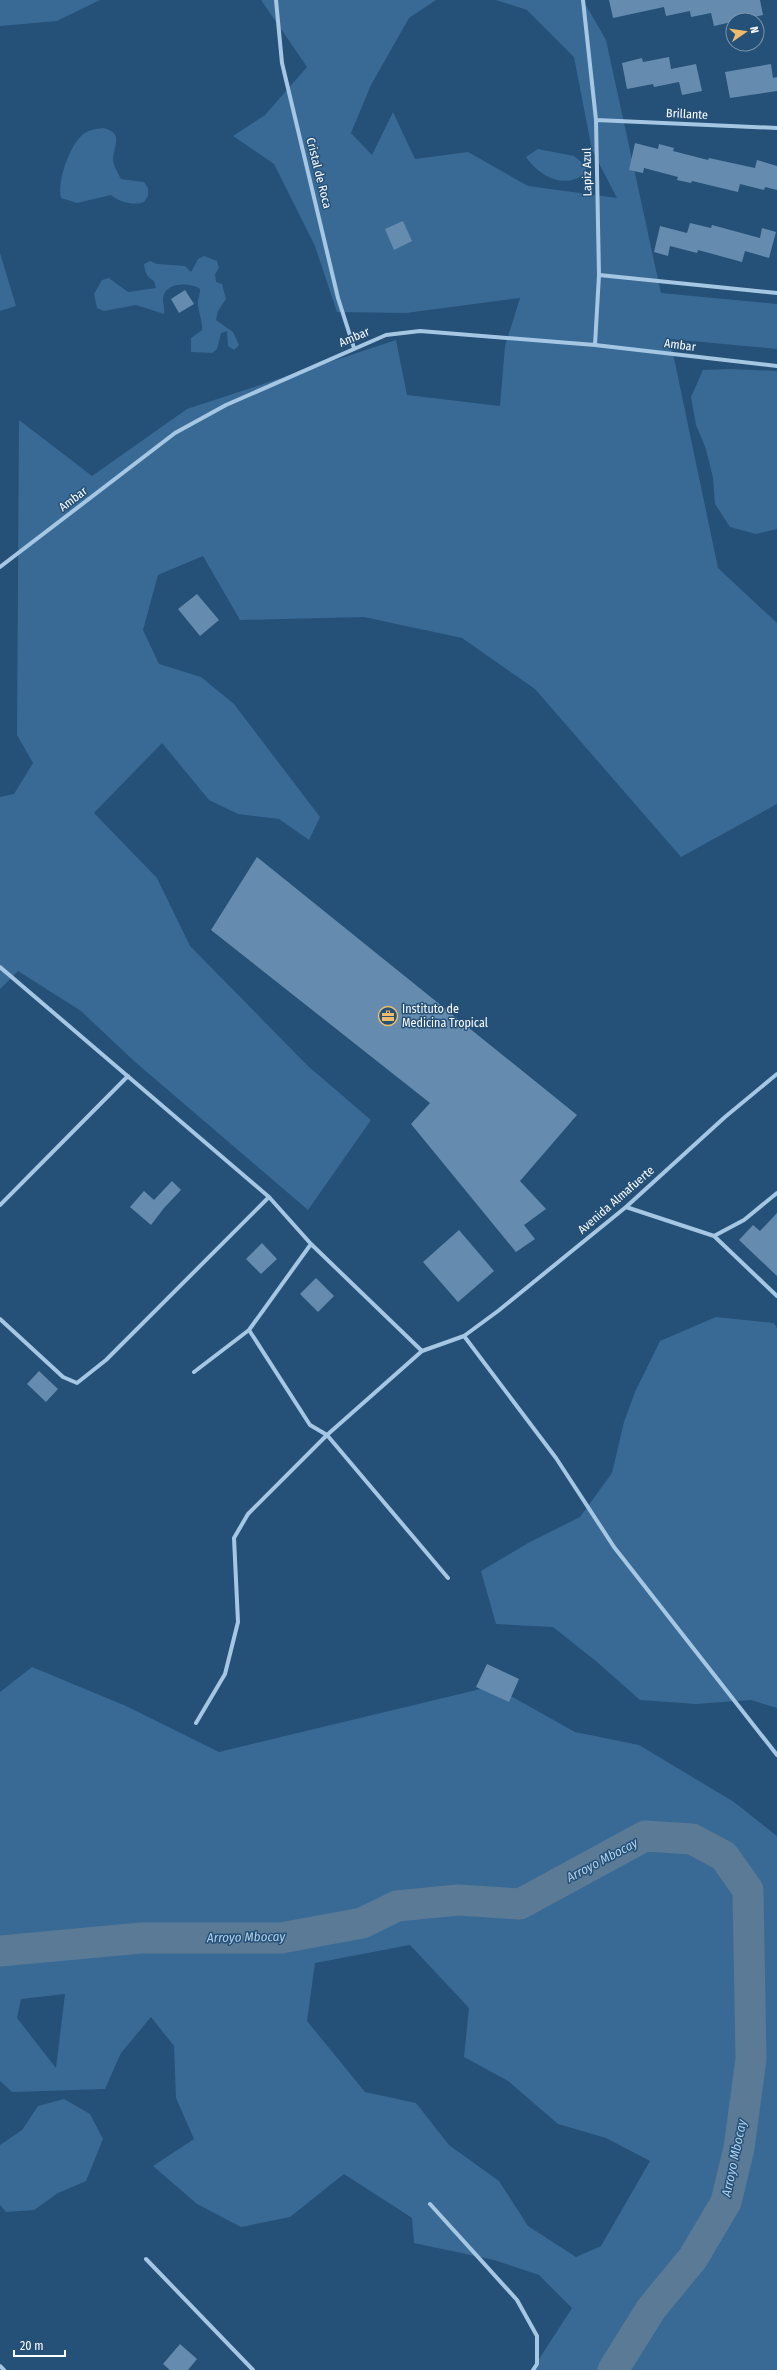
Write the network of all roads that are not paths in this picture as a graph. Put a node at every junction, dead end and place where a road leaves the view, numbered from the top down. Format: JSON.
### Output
{"nodes":[{"id":1,"x":276,"y":0,"type":"edge"},
{"id":2,"x":583,"y":0,"type":"edge"},
{"id":3,"x":596,"y":120,"type":"junction"},
{"id":4,"x":777,"y":128,"type":"edge"},
{"id":5,"x":599,"y":275,"type":"junction"},
{"id":6,"x":777,"y":293,"type":"edge"},
{"id":7,"x":595,"y":345,"type":"junction"},
{"id":8,"x":354,"y":348,"type":"junction"},
{"id":9,"x":777,"y":366,"type":"edge"},
{"id":10,"x":0,"y":567,"type":"edge"},
{"id":11,"x":0,"y":967,"type":"edge"},
{"id":12,"x":777,"y":1074,"type":"edge"},
{"id":13,"x":128,"y":1076,"type":"junction"},
{"id":14,"x":777,"y":1193,"type":"edge"},
{"id":15,"x":269,"y":1197,"type":"junction"},
{"id":16,"x":0,"y":1205,"type":"edge"},
{"id":17,"x":626,"y":1207,"type":"junction"},
{"id":18,"x":714,"y":1236,"type":"junction"},
{"id":19,"x":311,"y":1244,"type":"junction"},
{"id":20,"x":777,"y":1296,"type":"edge"},
{"id":21,"x":0,"y":1319,"type":"edge"},
{"id":22,"x":249,"y":1330,"type":"junction"},
{"id":23,"x":464,"y":1336,"type":"junction"},
{"id":24,"x":422,"y":1351,"type":"junction"},
{"id":25,"x":194,"y":1372,"type":"dead end"},
{"id":26,"x":327,"y":1435,"type":"junction"},
{"id":27,"x":448,"y":1578,"type":"dead end"},
{"id":28,"x":196,"y":1723,"type":"dead end"},
{"id":29,"x":777,"y":1755,"type":"edge"},
{"id":30,"x":430,"y":2204,"type":"dead end"},
{"id":31,"x":146,"y":2259,"type":"dead end"},
{"id":32,"x":0,"y":2366,"type":"edge"},
{"id":33,"x":4,"y":2370,"type":"edge"},
{"id":34,"x":252,"y":2370,"type":"edge"},
{"id":35,"x":533,"y":2370,"type":"edge"}],
"edges":[{"from":1,"to":8,"type":"street","name":"Cristal de Roca"},
{"from":2,"to":3,"type":"street","name":"Lapiz Azul"},
{"from":3,"to":4,"type":"street","name":"Brillante"},
{"from":3,"to":5,"type":"street","name":"Lapiz Azul"},
{"from":5,"to":6,"type":"street"},
{"from":5,"to":7,"type":"street","name":"Lapiz Azul"},
{"from":7,"to":8,"type":"street","name":"Ambar"},
{"from":7,"to":9,"type":"street","name":"Ambar"},
{"from":8,"to":10,"type":"street","name":"Ambar"},
{"from":11,"to":13,"type":"street"},
{"from":12,"to":17,"type":"street","name":"Avenida Almafuerte"},
{"from":13,"to":15,"type":"street"},
{"from":13,"to":16,"type":"street"},
{"from":14,"to":18,"type":"street"},
{"from":15,"to":19,"type":"street"},
{"from":15,"to":21,"type":"street"},
{"from":17,"to":18,"type":"street"},
{"from":17,"to":23,"type":"street","name":"Avenida Almafuerte"},
{"from":18,"to":20,"type":"street"},
{"from":19,"to":22,"type":"street"},
{"from":19,"to":24,"type":"street"},
{"from":22,"to":25,"type":"street"},
{"from":22,"to":26,"type":"street"},
{"from":23,"to":24,"type":"street","name":"Avenida Almafuerte"},
{"from":23,"to":29,"type":"street"},
{"from":24,"to":26,"type":"street"},
{"from":26,"to":27,"type":"street"},
{"from":26,"to":28,"type":"street"},
{"from":30,"to":35,"type":"street"},
{"from":31,"to":34,"type":"street"},
{"from":32,"to":33,"type":"street"}]}
